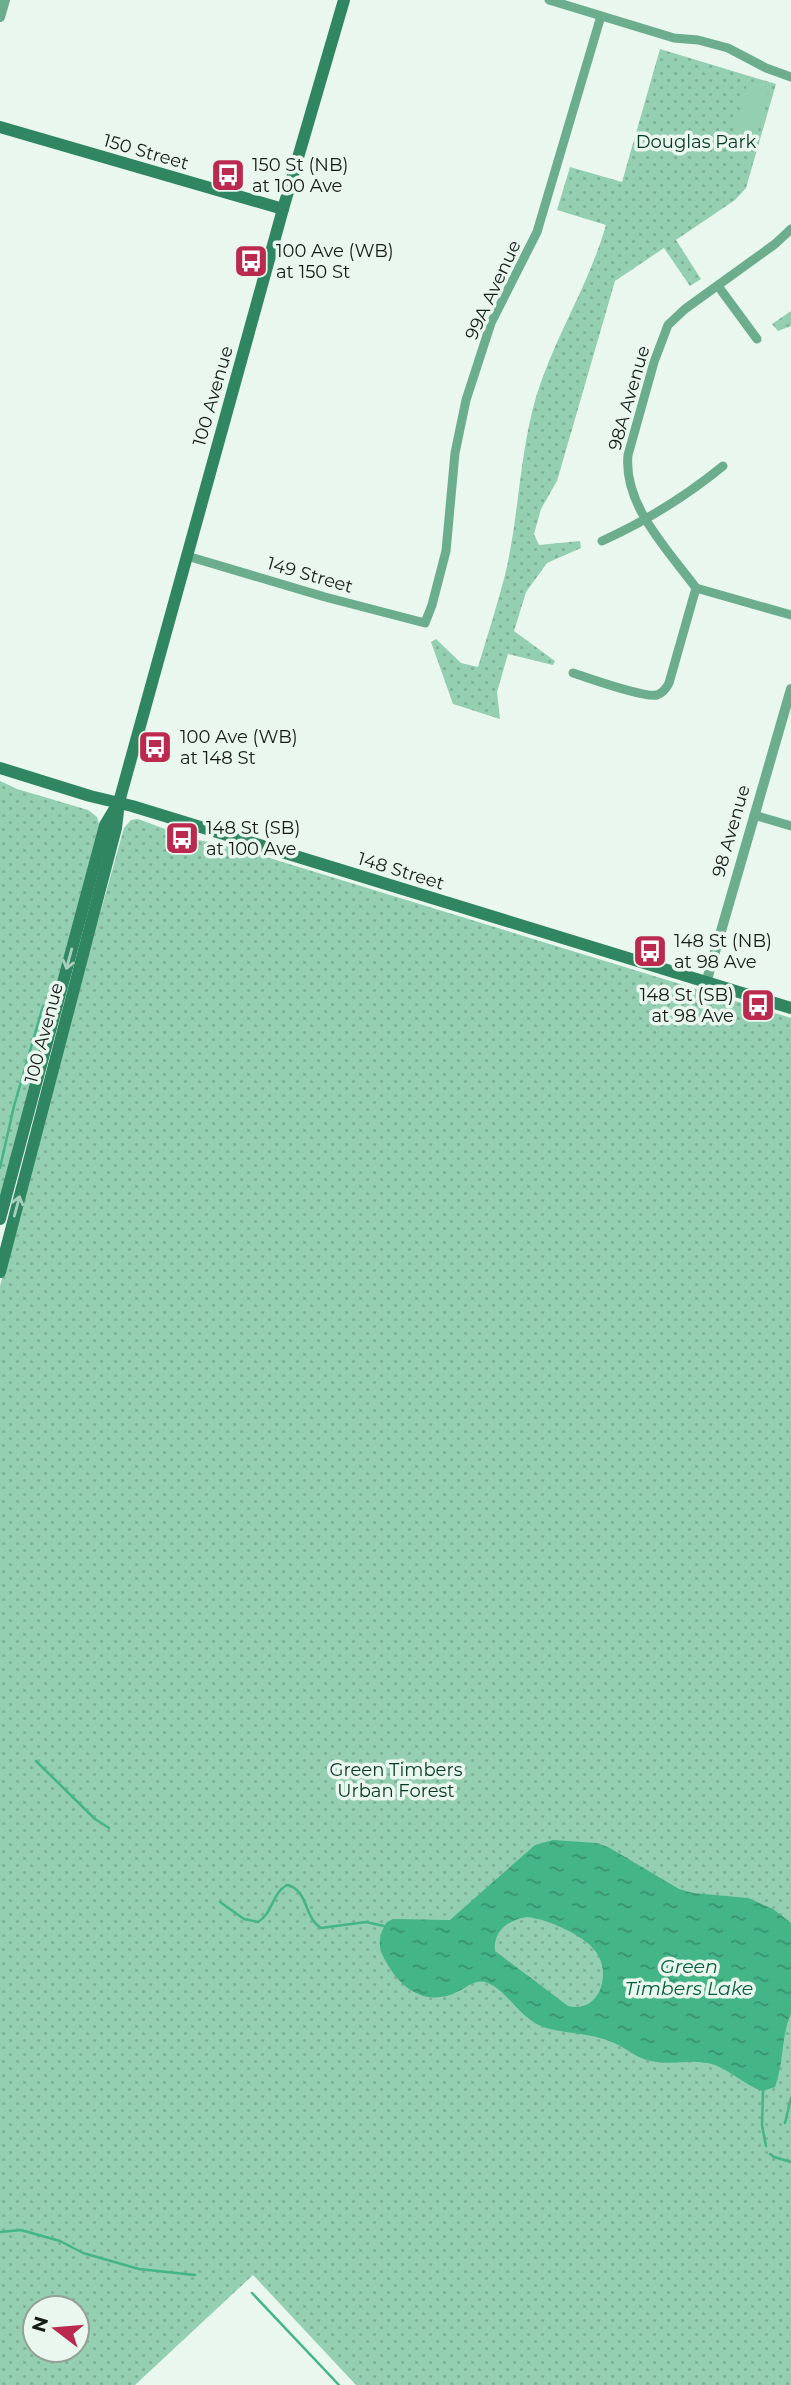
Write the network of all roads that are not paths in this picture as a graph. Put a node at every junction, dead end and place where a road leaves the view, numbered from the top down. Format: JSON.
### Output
{"nodes":[{"id":1,"x":5,"y":0,"type":"edge"},
{"id":2,"x":344,"y":0,"type":"edge"},
{"id":3,"x":549,"y":0,"type":"edge"},
{"id":4,"x":601,"y":16,"type":"junction"},
{"id":5,"x":0,"y":18,"type":"edge"},
{"id":6,"x":791,"y":77,"type":"edge"},
{"id":7,"x":0,"y":127,"type":"edge"},
{"id":8,"x":283,"y":209,"type":"junction"},
{"id":9,"x":791,"y":229,"type":"edge"},
{"id":10,"x":718,"y":286,"type":"junction"},
{"id":11,"x":757,"y":339,"type":"dead end"},
{"id":12,"x":723,"y":466,"type":"dead end"},
{"id":13,"x":646,"y":520,"type":"junction"},
{"id":14,"x":602,"y":541,"type":"dead end"},
{"id":15,"x":187,"y":556,"type":"junction"},
{"id":16,"x":696,"y":588,"type":"junction"},
{"id":17,"x":791,"y":615,"type":"edge"},
{"id":18,"x":425,"y":622,"type":"joint"},
{"id":19,"x":573,"y":673,"type":"dead end"},
{"id":20,"x":791,"y":688,"type":"edge"},
{"id":21,"x":0,"y":768,"type":"edge"},
{"id":22,"x":119,"y":802,"type":"junction"},
{"id":23,"x":754,"y":815,"type":"junction"},
{"id":24,"x":791,"y":826,"type":"edge"},
{"id":25,"x":706,"y":983,"type":"junction"},
{"id":26,"x":791,"y":1008,"type":"edge"},
{"id":27,"x":0,"y":1219,"type":"edge"},
{"id":28,"x":0,"y":1272,"type":"edge"}],
"edges":[{"from":1,"to":5,"type":"street"},
{"from":2,"to":8,"type":"main road","name":"100 Avenue"},
{"from":3,"to":4,"type":"street"},
{"from":4,"to":6,"type":"street"},
{"from":4,"to":18,"type":"street","name":"99A Avenue"},
{"from":7,"to":8,"type":"main road","name":"150 Street"},
{"from":8,"to":15,"type":"main road","name":"100 Avenue"},
{"from":9,"to":10,"type":"street","name":"98A Avenue"},
{"from":10,"to":11,"type":"street"},
{"from":10,"to":13,"type":"street","name":"98A Avenue"},
{"from":12,"to":13,"type":"street"},
{"from":13,"to":14,"type":"street"},
{"from":13,"to":16,"type":"street","name":"98A Avenue"},
{"from":15,"to":18,"type":"street","name":"149 Street"},
{"from":15,"to":22,"type":"main road","name":"100 Avenue"},
{"from":16,"to":17,"type":"street"},
{"from":16,"to":19,"type":"street"},
{"from":20,"to":23,"type":"street","name":"98 Avenue"},
{"from":21,"to":22,"type":"main road","name":"148 Street"},
{"from":22,"to":25,"type":"main road","name":"148 Street"},
{"from":22,"to":27,"type":"main road","name":"100 Avenue","one_way":true},
{"from":28,"to":22,"type":"main road","name":"100 Avenue","one_way":true},
{"from":23,"to":24,"type":"street"},
{"from":23,"to":25,"type":"street","name":"98 Avenue"},
{"from":25,"to":26,"type":"main road","name":"148 Street"}]}
